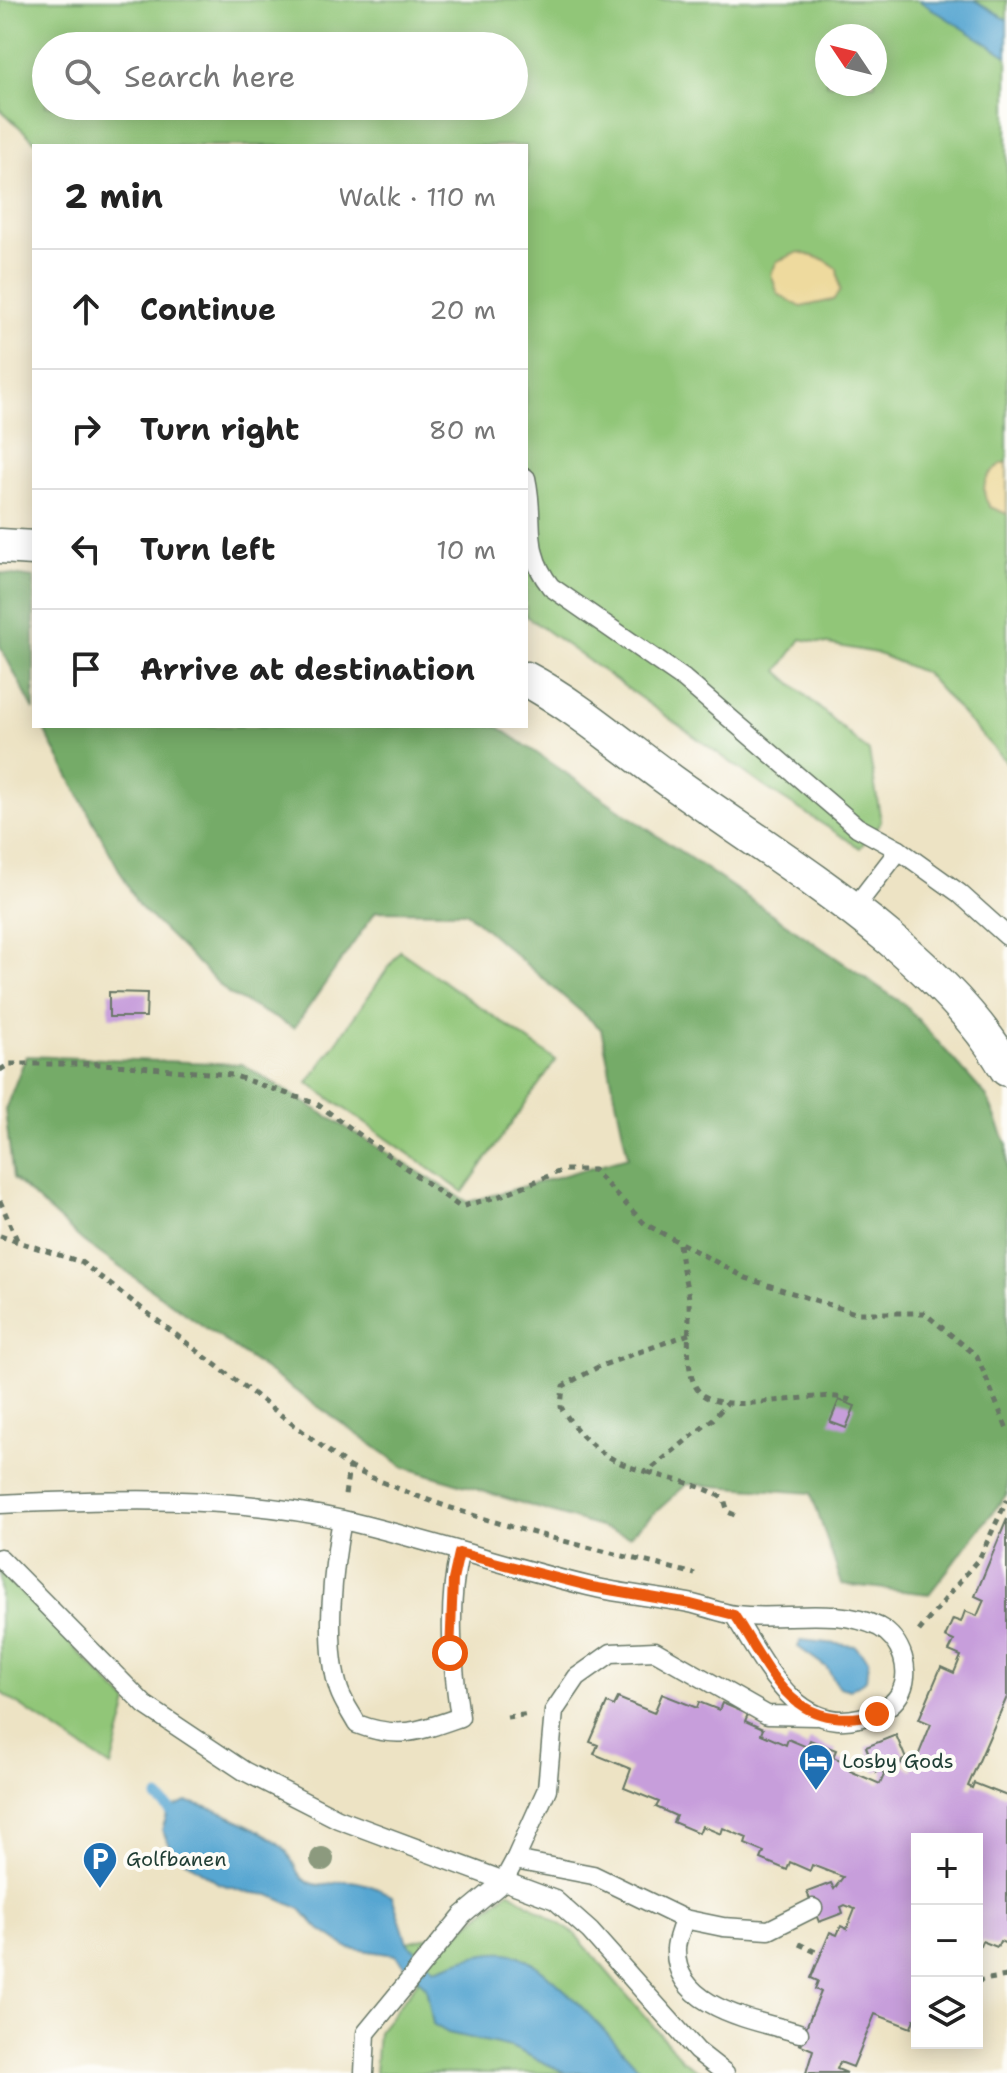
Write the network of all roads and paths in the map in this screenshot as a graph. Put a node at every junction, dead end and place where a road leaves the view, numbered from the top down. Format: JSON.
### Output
{"nodes":[{"id":1,"x":528,"y":488,"type":"edge"},
{"id":2,"x":0,"y":546,"type":"edge"},
{"id":3,"x":32,"y":548,"type":"edge"},
{"id":4,"x":528,"y":680,"type":"edge"},
{"id":5,"x":899,"y":850,"type":"junction"},
{"id":6,"x":852,"y":911,"type":"junction"},
{"id":7,"x":1007,"y":936,"type":"edge"},
{"id":8,"x":1007,"y":1069,"type":"edge"},
{"id":9,"x":0,"y":1070,"type":"edge"},
{"id":10,"x":0,"y":1201,"type":"edge"},
{"id":11,"x":0,"y":1236,"type":"edge"},
{"id":12,"x":18,"y":1243,"type":"junction"},
{"id":13,"x":679,"y":1243,"type":"junction"},
{"id":14,"x":689,"y":1334,"type":"junction"},
{"id":15,"x":853,"y":1401,"type":"dead end"},
{"id":16,"x":728,"y":1402,"type":"junction"},
{"id":17,"x":1007,"y":1429,"type":"edge"},
{"id":18,"x":349,"y":1467,"type":"junction"},
{"id":19,"x":647,"y":1472,"type":"junction"},
{"id":20,"x":1007,"y":1500,"type":"edge"},
{"id":21,"x":0,"y":1504,"type":"edge"},
{"id":22,"x":739,"y":1517,"type":"dead end"},
{"id":23,"x":342,"y":1520,"type":"junction"},
{"id":24,"x":459,"y":1553,"type":"junction"},
{"id":25,"x":0,"y":1558,"type":"edge"},
{"id":26,"x":734,"y":1615,"type":"junction"},
{"id":27,"x":902,"y":1652,"type":"junction"},
{"id":28,"x":816,"y":1716,"type":"junction"},
{"id":29,"x":515,"y":1860,"type":"junction"},
{"id":30,"x":503,"y":1882,"type":"junction"},
{"id":31,"x":813,"y":1908,"type":"dead end"},
{"id":32,"x":684,"y":1919,"type":"junction"},
{"id":33,"x":1007,"y":1976,"type":"edge"},
{"id":34,"x":983,"y":1980,"type":"edge"},
{"id":35,"x":799,"y":2033,"type":"dead end"},
{"id":36,"x":364,"y":2073,"type":"edge"},
{"id":37,"x":725,"y":2073,"type":"edge"}],
"edges":[{"from":1,"to":5,"type":"lane"},
{"from":2,"to":3,"type":"street"},
{"from":4,"to":6,"type":"street"},
{"from":5,"to":6,"type":"lane"},
{"from":5,"to":7,"type":"lane"},
{"from":6,"to":8,"type":"street"},
{"from":9,"to":13,"type":"path"},
{"from":10,"to":12,"type":"path"},
{"from":11,"to":12,"type":"path"},
{"from":12,"to":18,"type":"path"},
{"from":13,"to":14,"type":"path"},
{"from":13,"to":17,"type":"path"},
{"from":14,"to":16,"type":"path"},
{"from":14,"to":19,"type":"path"},
{"from":15,"to":16,"type":"path"},
{"from":16,"to":19,"type":"path"},
{"from":18,"to":23,"type":"path"},
{"from":18,"to":26,"type":"path"},
{"from":19,"to":22,"type":"path"},
{"from":20,"to":27,"type":"path"},
{"from":21,"to":23,"type":"lane"},
{"from":23,"to":24,"type":"lane"},
{"from":23,"to":24,"type":"lane"},
{"from":24,"to":26,"type":"lane"},
{"from":25,"to":30,"type":"lane"},
{"from":26,"to":27,"type":"lane"},
{"from":26,"to":28,"type":"lane"},
{"from":27,"to":28,"type":"lane"},
{"from":28,"to":29,"type":"lane"},
{"from":29,"to":30,"type":"lane"},
{"from":29,"to":32,"type":"lane"},
{"from":30,"to":36,"type":"lane"},
{"from":30,"to":37,"type":"lane"},
{"from":31,"to":32,"type":"lane"},
{"from":32,"to":35,"type":"lane"},
{"from":33,"to":34,"type":"path"}]}
